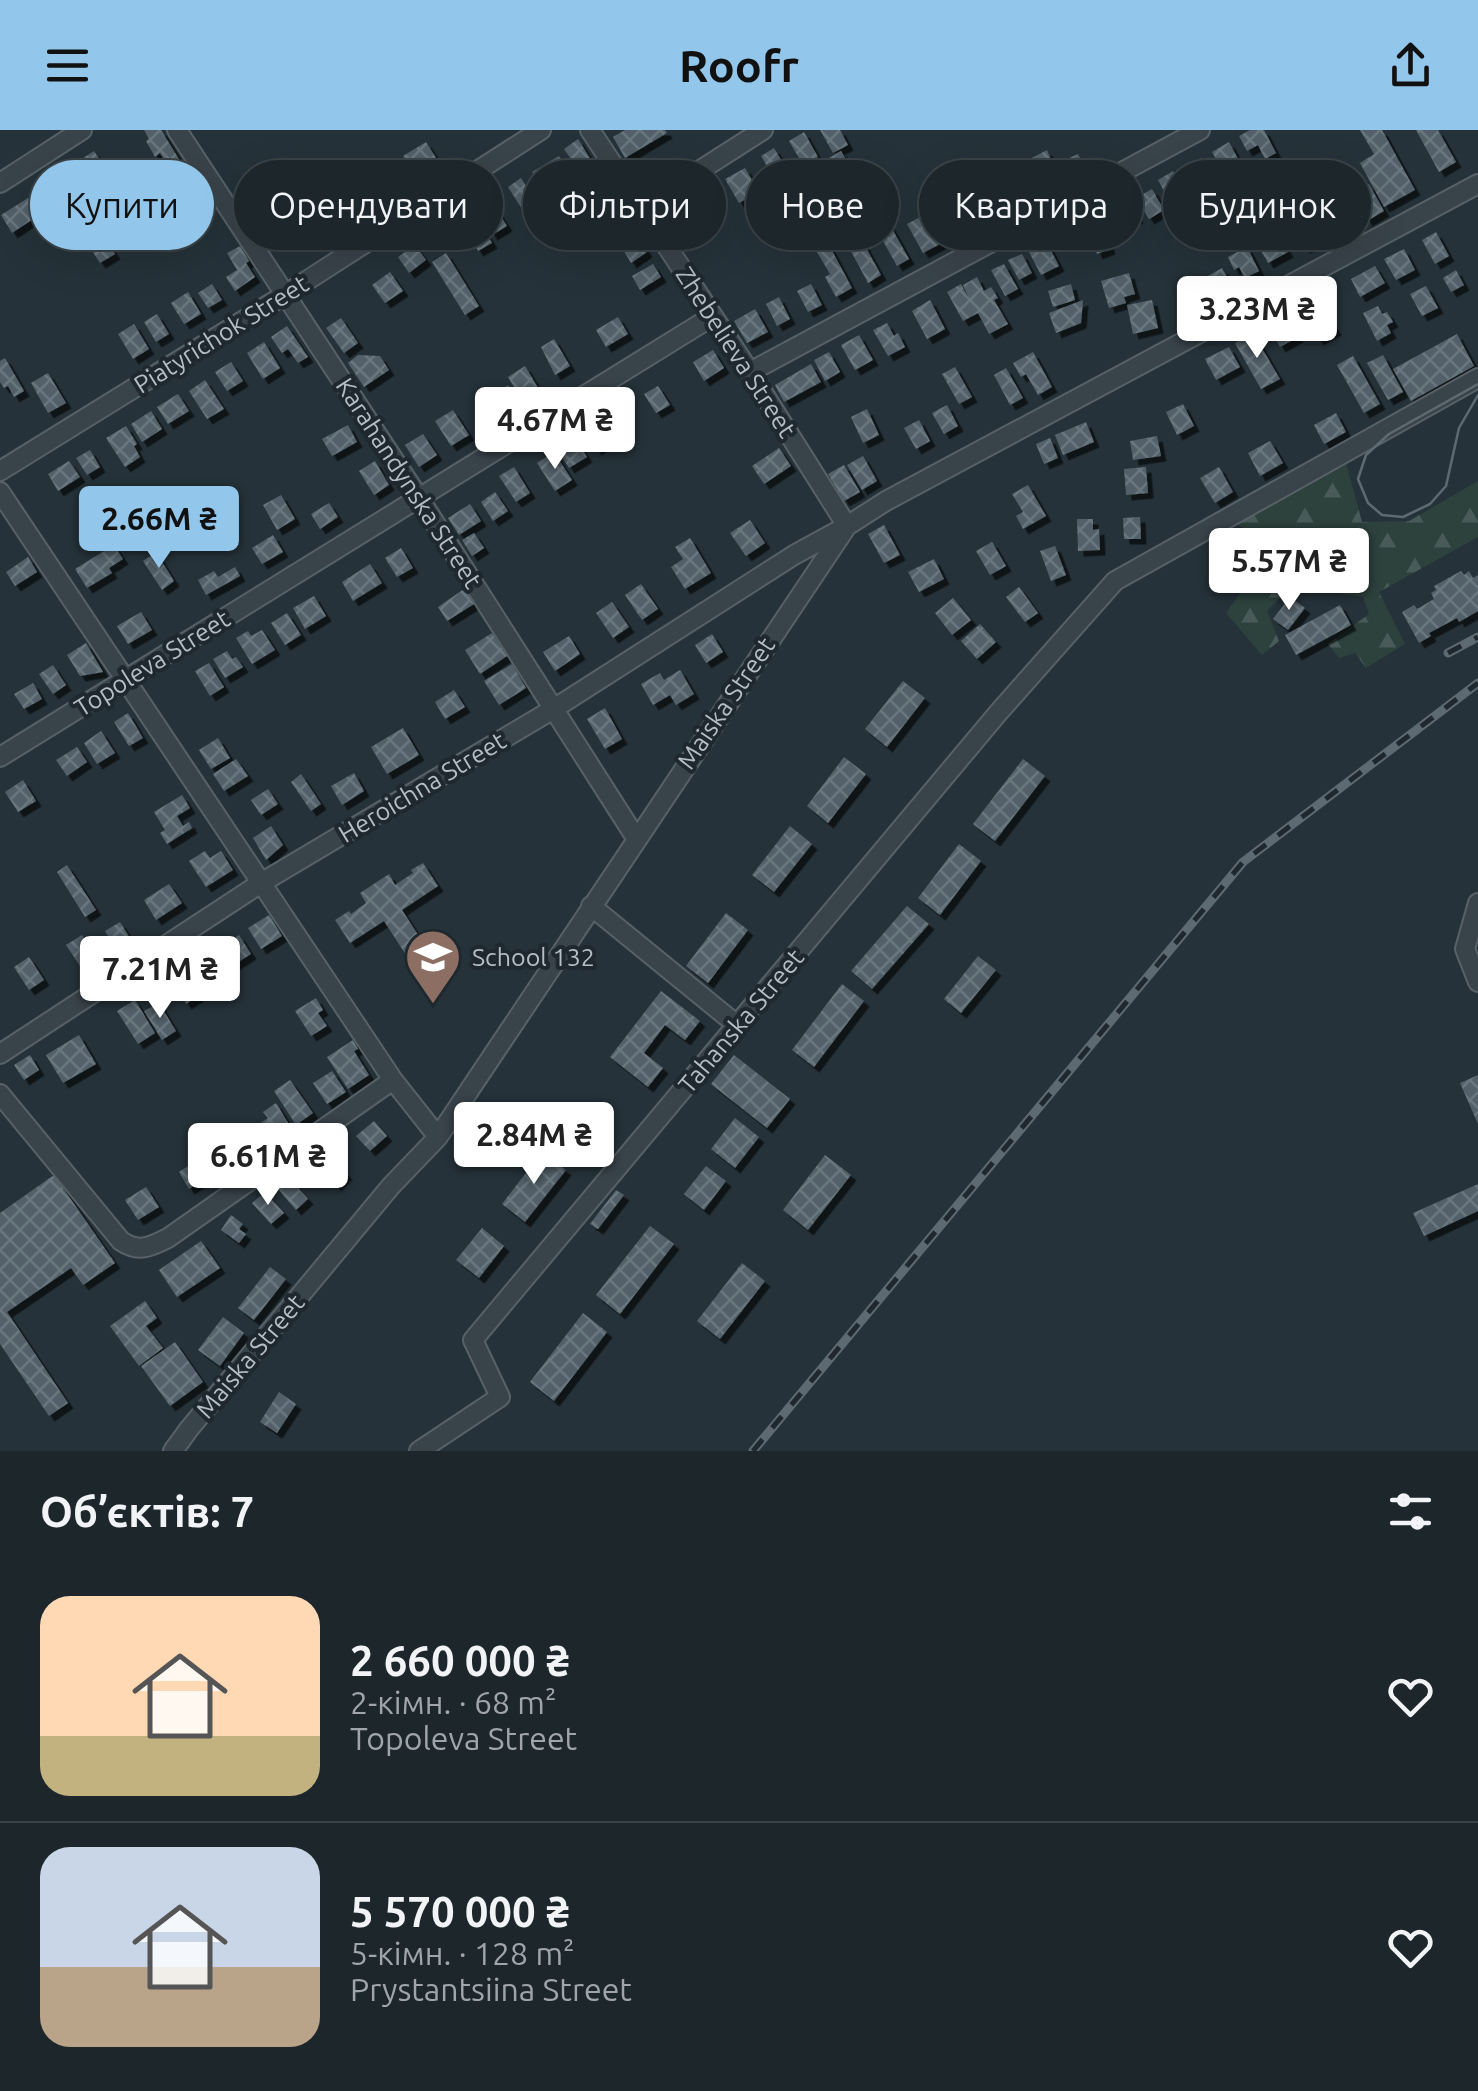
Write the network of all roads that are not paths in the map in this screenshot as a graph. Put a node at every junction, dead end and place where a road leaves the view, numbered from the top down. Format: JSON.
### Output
{"nodes":[{"id":1,"x":82,"y":130,"type":"edge"},
{"id":2,"x":177,"y":130,"type":"edge"},
{"id":3,"x":542,"y":130,"type":"edge"},
{"id":4,"x":590,"y":130,"type":"edge"},
{"id":5,"x":762,"y":130,"type":"edge"},
{"id":6,"x":1200,"y":130,"type":"edge"},
{"id":7,"x":610,"y":160,"type":"edge"},
{"id":8,"x":716,"y":160,"type":"edge"},
{"id":9,"x":0,"y":182,"type":"edge"},
{"id":10,"x":1478,"y":184,"type":"edge"},
{"id":11,"x":670,"y":250,"type":"edge"},
{"id":12,"x":286,"y":294,"type":"junction"},
{"id":13,"x":713,"y":316,"type":"junction"},
{"id":14,"x":750,"y":372,"type":"junction"},
{"id":15,"x":1478,"y":378,"type":"edge"},
{"id":16,"x":0,"y":471,"type":"edge"},
{"id":17,"x":0,"y":492,"type":"edge"},
{"id":18,"x":419,"y":498,"type":"junction"},
{"id":19,"x":847,"y":526,"type":"junction"},
{"id":20,"x":125,"y":680,"type":"junction"},
{"id":21,"x":554,"y":708,"type":"junction"},
{"id":22,"x":0,"y":757,"type":"edge"},
{"id":23,"x":636,"y":838,"type":"junction"},
{"id":24,"x":261,"y":883,"type":"junction"},
{"id":25,"x":1478,"y":903,"type":"edge"},
{"id":26,"x":591,"y":906,"type":"junction"},
{"id":27,"x":1478,"y":982,"type":"edge"},
{"id":28,"x":737,"y":1025,"type":"junction"},
{"id":29,"x":0,"y":1054,"type":"edge"},
{"id":30,"x":393,"y":1080,"type":"junction"},
{"id":31,"x":0,"y":1094,"type":"edge"},
{"id":32,"x":438,"y":1137,"type":"junction"},
{"id":33,"x":188,"y":1429,"type":"junction"},
{"id":34,"x":156,"y":1451,"type":"edge"},
{"id":35,"x":173,"y":1451,"type":"edge"},
{"id":36,"x":418,"y":1451,"type":"edge"}],
"edges":[{"from":1,"to":9,"type":"street"},
{"from":2,"to":12,"type":"street","name":"Karahandynska Street"},
{"from":3,"to":12,"type":"street","name":"Piatyrichok Street"},
{"from":4,"to":7,"type":"street","name":"Zhebelieva Street"},
{"from":5,"to":8,"type":"street"},
{"from":6,"to":14,"type":"street"},
{"from":10,"to":19,"type":"street","name":"Maiska Street"},
{"from":11,"to":13,"type":"street","name":"Zhebelieva Street"},
{"from":12,"to":16,"type":"street","name":"Piatyrichok Street"},
{"from":12,"to":18,"type":"street","name":"Karahandynska Street"},
{"from":13,"to":14,"type":"street","name":"Zhebelieva Street"},
{"from":13,"to":18,"type":"street","name":"Topoleva Street"},
{"from":14,"to":19,"type":"street","name":"Zhebelieva Street"},
{"from":15,"to":28,"type":"street","name":"Tahanska Street"},
{"from":17,"to":20,"type":"street"},
{"from":18,"to":20,"type":"street","name":"Topoleva Street"},
{"from":18,"to":21,"type":"street","name":"Karahandynska Street"},
{"from":19,"to":21,"type":"street","name":"Heroichna Street"},
{"from":19,"to":23,"type":"street","name":"Maiska Street"},
{"from":20,"to":22,"type":"street","name":"Topoleva Street"},
{"from":20,"to":24,"type":"street"},
{"from":21,"to":23,"type":"street","name":"Karahandynska Street"},
{"from":21,"to":24,"type":"street","name":"Heroichna Street"},
{"from":23,"to":26,"type":"street","name":"Maiska Street"},
{"from":24,"to":29,"type":"street","name":"Heroichna Street"},
{"from":24,"to":30,"type":"street"},
{"from":25,"to":27,"type":"street"},
{"from":26,"to":28,"type":"street"},
{"from":26,"to":32,"type":"street","name":"Maiska Street"},
{"from":28,"to":36,"type":"street","name":"Tahanska Street"},
{"from":30,"to":31,"type":"street"},
{"from":30,"to":32,"type":"street"},
{"from":32,"to":33,"type":"street","name":"Maiska Street"},
{"from":33,"to":34,"type":"street"},
{"from":33,"to":35,"type":"street","name":"Maiska Street"}]}
